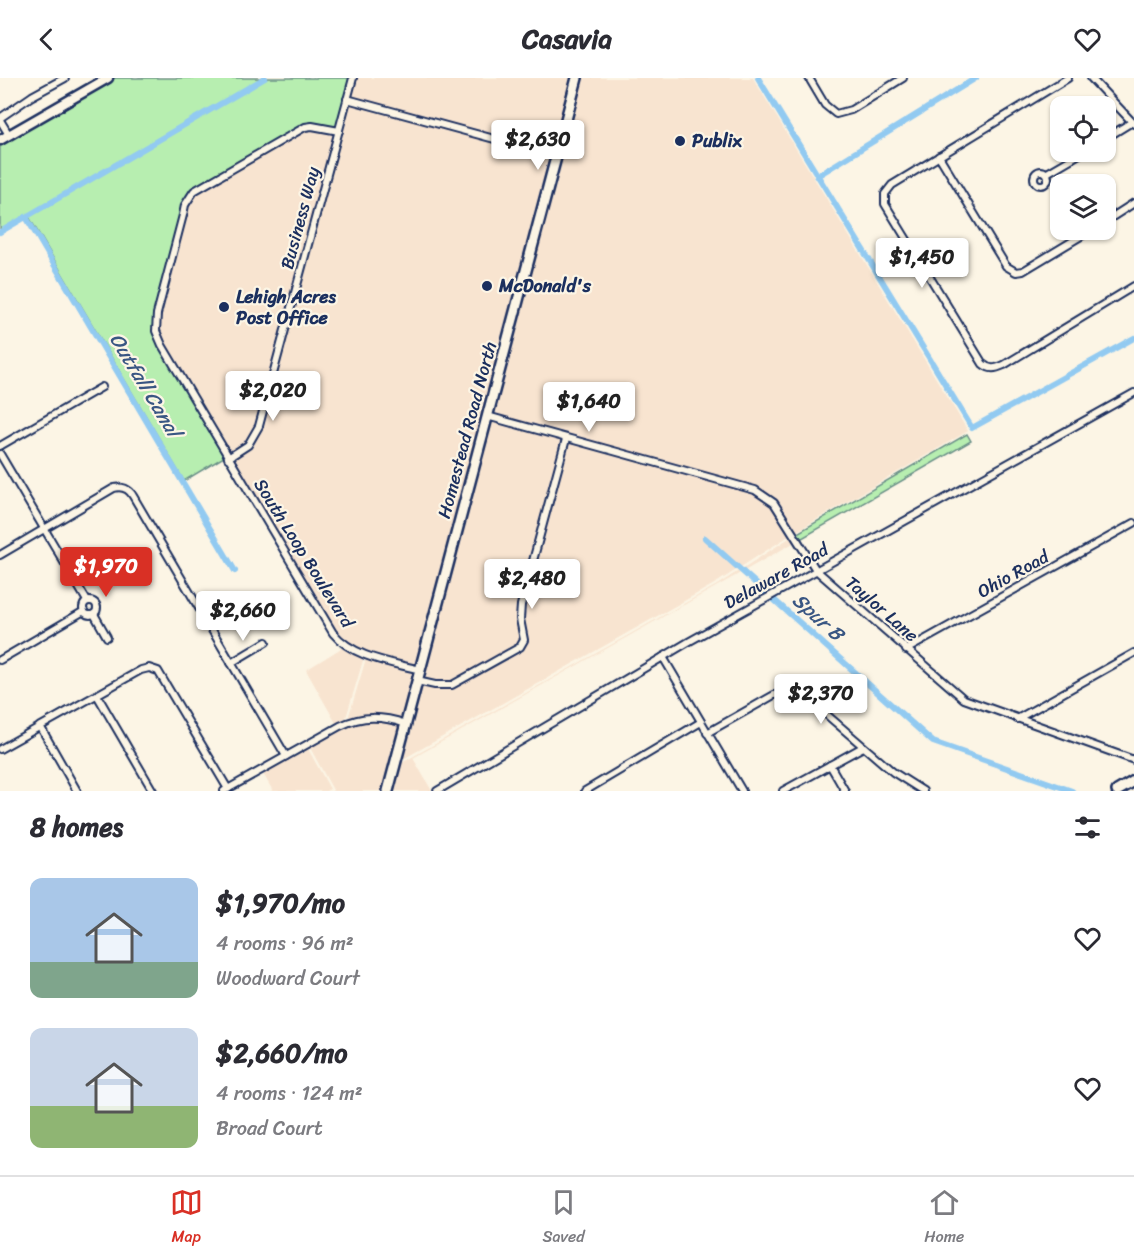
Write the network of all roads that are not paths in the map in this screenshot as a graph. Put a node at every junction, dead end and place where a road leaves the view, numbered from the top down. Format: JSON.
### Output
{"nodes":[{"id":1,"x":66,"y":78,"type":"edge"},
{"id":2,"x":108,"y":78,"type":"edge"},
{"id":3,"x":352,"y":78,"type":"edge"},
{"id":4,"x":577,"y":78,"type":"edge"},
{"id":5,"x":809,"y":78,"type":"edge"},
{"id":6,"x":903,"y":78,"type":"edge"},
{"id":7,"x":1068,"y":78,"type":"edge"},
{"id":8,"x":1091,"y":78,"type":"edge"},
{"id":9,"x":893,"y":81,"type":"edge"},
{"id":10,"x":347,"y":99,"type":"junction"},
{"id":11,"x":0,"y":119,"type":"edge"},
{"id":12,"x":1133,"y":123,"type":"edge"},
{"id":13,"x":339,"y":131,"type":"junction"},
{"id":14,"x":1116,"y":132,"type":"edge"},
{"id":15,"x":9,"y":135,"type":"junction"},
{"id":16,"x":0,"y":140,"type":"edge"},
{"id":17,"x":556,"y":156,"type":"junction"},
{"id":18,"x":939,"y":156,"type":"junction"},
{"id":19,"x":1066,"y":162,"type":"edge"},
{"id":20,"x":1047,"y":173,"type":"dead end"},
{"id":21,"x":1134,"y":203,"type":"edge"},
{"id":22,"x":1116,"y":215,"type":"edge"},
{"id":23,"x":1074,"y":240,"type":"edge"},
{"id":24,"x":1134,"y":286,"type":"edge"},
{"id":25,"x":102,"y":387,"type":"dead end"},
{"id":26,"x":1134,"y":393,"type":"edge"},
{"id":27,"x":487,"y":417,"type":"junction"},
{"id":28,"x":566,"y":439,"type":"junction"},
{"id":29,"x":0,"y":446,"type":"edge"},
{"id":30,"x":0,"y":454,"type":"edge"},
{"id":31,"x":228,"y":458,"type":"junction"},
{"id":32,"x":1134,"y":523,"type":"edge"},
{"id":33,"x":44,"y":529,"type":"junction"},
{"id":34,"x":0,"y":555,"type":"edge"},
{"id":35,"x":816,"y":570,"type":"junction"},
{"id":36,"x":87,"y":601,"type":"junction"},
{"id":37,"x":84,"y":611,"type":"junction"},
{"id":38,"x":94,"y":614,"type":"junction"},
{"id":39,"x":107,"y":637,"type":"dead end"},
{"id":40,"x":266,"y":642,"type":"dead end"},
{"id":41,"x":906,"y":650,"type":"junction"},
{"id":42,"x":1134,"y":653,"type":"edge"},
{"id":43,"x":663,"y":657,"type":"junction"},
{"id":44,"x":0,"y":660,"type":"edge"},
{"id":45,"x":231,"y":663,"type":"junction"},
{"id":46,"x":420,"y":670,"type":"junction"},
{"id":47,"x":417,"y":681,"type":"junction"},
{"id":48,"x":97,"y":695,"type":"junction"},
{"id":49,"x":1017,"y":719,"type":"junction"},
{"id":50,"x":701,"y":722,"type":"junction"},
{"id":51,"x":406,"y":724,"type":"junction"},
{"id":52,"x":40,"y":726,"type":"junction"},
{"id":53,"x":708,"y":733,"type":"junction"},
{"id":54,"x":863,"y":747,"type":"junction"},
{"id":55,"x":0,"y":749,"type":"edge"},
{"id":56,"x":286,"y":756,"type":"junction"},
{"id":57,"x":1134,"y":760,"type":"edge"},
{"id":58,"x":830,"y":765,"type":"junction"},
{"id":59,"x":1134,"y":782,"type":"edge"},
{"id":60,"x":741,"y":789,"type":"edge"},
{"id":61,"x":226,"y":790,"type":"edge"},
{"id":62,"x":390,"y":790,"type":"edge"},
{"id":63,"x":442,"y":790,"type":"edge"},
{"id":64,"x":77,"y":791,"type":"edge"},
{"id":65,"x":153,"y":791,"type":"edge"},
{"id":66,"x":585,"y":791,"type":"edge"},
{"id":67,"x":733,"y":791,"type":"edge"},
{"id":68,"x":783,"y":791,"type":"edge"},
{"id":69,"x":845,"y":791,"type":"edge"},
{"id":70,"x":923,"y":791,"type":"edge"},
{"id":71,"x":1117,"y":791,"type":"edge"}],
"edges":[{"from":1,"to":11,"type":"street"},
{"from":2,"to":15,"type":"street"},
{"from":3,"to":10,"type":"street","name":"Business Way"},
{"from":4,"to":17,"type":"main road","name":"Homestead Road North"},
{"from":5,"to":9,"type":"street"},
{"from":6,"to":9,"type":"street"},
{"from":7,"to":18,"type":"street"},
{"from":8,"to":12,"type":"street"},
{"from":10,"to":13,"type":"street","name":"Business Way"},
{"from":10,"to":17,"type":"street"},
{"from":11,"to":15,"type":"street"},
{"from":12,"to":14,"type":"street"},
{"from":13,"to":31,"type":"street","name":"Business Way"},
{"from":13,"to":31,"type":"street","name":"South Loop Boulevard"},
{"from":15,"to":16,"type":"street"},
{"from":17,"to":27,"type":"main road","name":"Homestead Road North"},
{"from":18,"to":23,"type":"street"},
{"from":18,"to":24,"type":"street"},
{"from":19,"to":20,"type":"street"},
{"from":21,"to":22,"type":"street"},
{"from":25,"to":29,"type":"street"},
{"from":26,"to":35,"type":"street","name":"Delaware Road"},
{"from":27,"to":28,"type":"street","name":"Taylor Lane"},
{"from":27,"to":46,"type":"main road","name":"Homestead Road North"},
{"from":28,"to":35,"type":"street","name":"Taylor Lane"},
{"from":28,"to":47,"type":"street"},
{"from":30,"to":33,"type":"street"},
{"from":31,"to":46,"type":"street","name":"South Loop Boulevard"},
{"from":32,"to":41,"type":"street","name":"Ohio Road"},
{"from":33,"to":34,"type":"street"},
{"from":33,"to":36,"type":"street"},
{"from":33,"to":45,"type":"street"},
{"from":35,"to":41,"type":"street","name":"Taylor Lane"},
{"from":35,"to":43,"type":"street","name":"Delaware Road"},
{"from":36,"to":37,"type":"street"},
{"from":36,"to":38,"type":"street"},
{"from":37,"to":38,"type":"street"},
{"from":37,"to":44,"type":"street"},
{"from":38,"to":39,"type":"street"},
{"from":40,"to":45,"type":"street"},
{"from":41,"to":49,"type":"street","name":"Taylor Lane"},
{"from":42,"to":49,"type":"street"},
{"from":43,"to":50,"type":"street"},
{"from":43,"to":63,"type":"street","name":"Delaware Road"},
{"from":45,"to":56,"type":"street"},
{"from":46,"to":47,"type":"main road","name":"Homestead Road North"},
{"from":47,"to":51,"type":"main road","name":"Homestead Road North"},
{"from":48,"to":52,"type":"street"},
{"from":48,"to":61,"type":"street"},
{"from":48,"to":65,"type":"street"},
{"from":49,"to":57,"type":"street","name":"Taylor Lane"},
{"from":50,"to":53,"type":"street"},
{"from":50,"to":66,"type":"street"},
{"from":51,"to":56,"type":"street"},
{"from":51,"to":62,"type":"main road","name":"Homestead Road North"},
{"from":52,"to":55,"type":"street"},
{"from":52,"to":64,"type":"street"},
{"from":53,"to":54,"type":"street"},
{"from":53,"to":60,"type":"street"},
{"from":54,"to":58,"type":"street"},
{"from":54,"to":70,"type":"street"},
{"from":56,"to":61,"type":"street"},
{"from":58,"to":68,"type":"street"},
{"from":58,"to":69,"type":"street"},
{"from":59,"to":71,"type":"main road"},
{"from":60,"to":67,"type":"street"}]}
